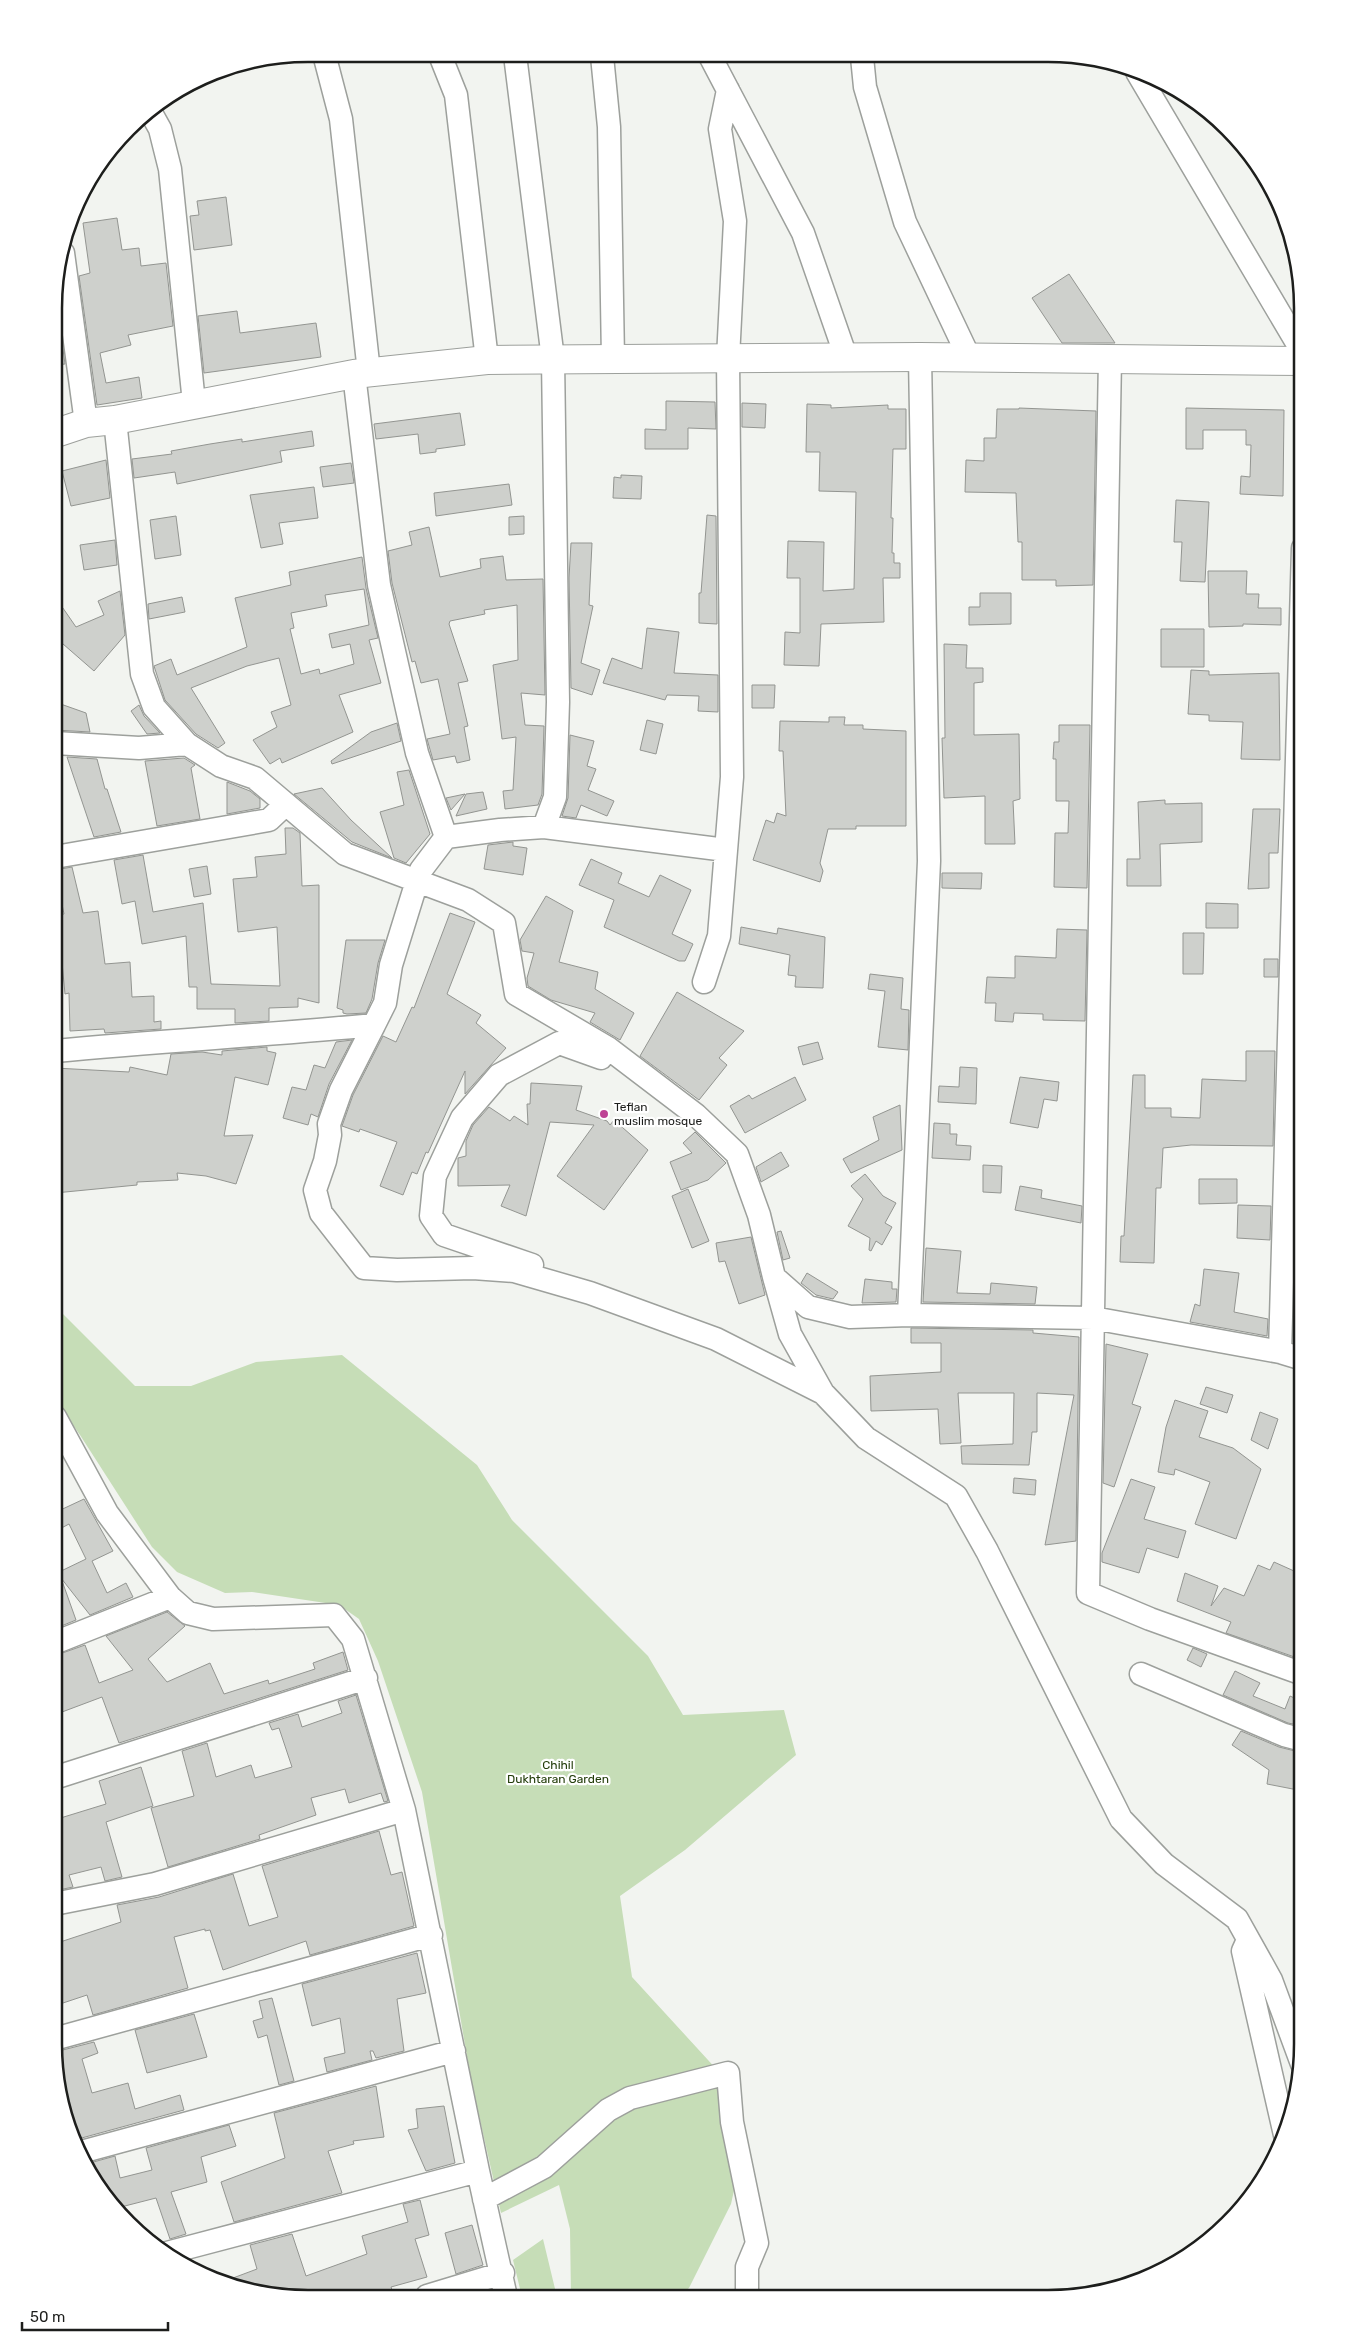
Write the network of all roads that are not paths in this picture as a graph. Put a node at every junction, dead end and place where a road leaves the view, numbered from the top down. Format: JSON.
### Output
{"nodes":[{"id":1,"x":326,"y":62,"type":"edge"},
{"id":2,"x":443,"y":62,"type":"edge"},
{"id":3,"x":516,"y":62,"type":"edge"},
{"id":4,"x":603,"y":62,"type":"edge"},
{"id":5,"x":713,"y":62,"type":"edge"},
{"id":6,"x":862,"y":62,"type":"edge"},
{"id":7,"x":1142,"y":81,"type":"edge"},
{"id":8,"x":728,"y":90,"type":"junction"},
{"id":9,"x":150,"y":121,"type":"edge"},
{"id":10,"x":66,"y":272,"type":"edge"},
{"id":11,"x":1294,"y":338,"type":"edge"},
{"id":12,"x":846,"y":357,"type":"junction"},
{"id":13,"x":920,"y":357,"type":"junction"},
{"id":14,"x":968,"y":357,"type":"junction"},
{"id":15,"x":728,"y":358,"type":"junction"},
{"id":16,"x":1110,"y":358,"type":"junction"},
{"id":17,"x":553,"y":359,"type":"junction"},
{"id":18,"x":613,"y":359,"type":"junction"},
{"id":19,"x":487,"y":360,"type":"junction"},
{"id":20,"x":1294,"y":362,"type":"edge"},
{"id":21,"x":361,"y":373,"type":"junction"},
{"id":22,"x":194,"y":404,"type":"junction"},
{"id":23,"x":115,"y":420,"type":"junction"},
{"id":24,"x":86,"y":423,"type":"junction"},
{"id":25,"x":62,"y":431,"type":"edge"},
{"id":26,"x":62,"y":743,"type":"edge"},
{"id":27,"x":187,"y":744,"type":"junction"},
{"id":28,"x":286,"y":804,"type":"junction"},
{"id":29,"x":544,"y":827,"type":"junction"},
{"id":30,"x":446,"y":837,"type":"junction"},
{"id":31,"x":726,"y":850,"type":"junction"},
{"id":32,"x":62,"y":856,"type":"edge"},
{"id":33,"x":1294,"y":863,"type":"edge"},
{"id":34,"x":416,"y":881,"type":"junction"},
{"id":35,"x":704,"y":982,"type":"dead end"},
{"id":36,"x":374,"y":1025,"type":"junction"},
{"id":37,"x":608,"y":1048,"type":"junction"},
{"id":38,"x":62,"y":1050,"type":"edge"},
{"id":39,"x":774,"y":1277,"type":"junction"},
{"id":40,"x":590,"y":1293,"type":"junction"},
{"id":41,"x":908,"y":1315,"type":"junction"},
{"id":42,"x":1092,"y":1318,"type":"junction"},
{"id":43,"x":1280,"y":1352,"type":"junction"},
{"id":44,"x":1294,"y":1356,"type":"edge"},
{"id":45,"x":823,"y":1392,"type":"junction"},
{"id":46,"x":62,"y":1431,"type":"edge"},
{"id":47,"x":170,"y":1597,"type":"junction"},
{"id":48,"x":62,"y":1640,"type":"edge"},
{"id":49,"x":1294,"y":1671,"type":"edge"},
{"id":50,"x":1141,"y":1674,"type":"dead end"},
{"id":51,"x":366,"y":1678,"type":"junction"},
{"id":52,"x":1294,"y":1738,"type":"edge"},
{"id":53,"x":62,"y":1775,"type":"edge"},
{"id":54,"x":404,"y":1810,"type":"junction"},
{"id":55,"x":62,"y":1902,"type":"edge"},
{"id":56,"x":431,"y":1935,"type":"junction"},
{"id":57,"x":1248,"y":1939,"type":"junction"},
{"id":58,"x":62,"y":2037,"type":"edge"},
{"id":59,"x":1294,"y":2042,"type":"edge"},
{"id":60,"x":454,"y":2050,"type":"junction"},
{"id":61,"x":1282,"y":2120,"type":"edge"},
{"id":62,"x":87,"y":2150,"type":"edge"},
{"id":63,"x":478,"y":2171,"type":"junction"},
{"id":64,"x":484,"y":2199,"type":"junction"},
{"id":65,"x":175,"y":2250,"type":"edge"},
{"id":66,"x":503,"y":2273,"type":"junction"},
{"id":67,"x":447,"y":2290,"type":"edge"},
{"id":68,"x":505,"y":2290,"type":"edge"},
{"id":69,"x":746,"y":2290,"type":"edge"}],
"edges":[{"from":1,"to":21,"type":"street"},
{"from":2,"to":19,"type":"street"},
{"from":3,"to":17,"type":"street"},
{"from":4,"to":18,"type":"street"},
{"from":5,"to":8,"type":"street"},
{"from":6,"to":14,"type":"street"},
{"from":7,"to":11,"type":"street"},
{"from":8,"to":12,"type":"street"},
{"from":8,"to":15,"type":"street"},
{"from":9,"to":22,"type":"street"},
{"from":10,"to":24,"type":"street"},
{"from":12,"to":13,"type":"street"},
{"from":12,"to":15,"type":"street"},
{"from":13,"to":14,"type":"street"},
{"from":13,"to":41,"type":"street"},
{"from":14,"to":16,"type":"street"},
{"from":15,"to":18,"type":"street"},
{"from":15,"to":31,"type":"street"},
{"from":16,"to":20,"type":"street"},
{"from":16,"to":42,"type":"street"},
{"from":17,"to":18,"type":"street"},
{"from":17,"to":19,"type":"street"},
{"from":17,"to":29,"type":"street"},
{"from":19,"to":21,"type":"street"},
{"from":21,"to":22,"type":"street"},
{"from":21,"to":30,"type":"street"},
{"from":22,"to":23,"type":"street"},
{"from":23,"to":24,"type":"street"},
{"from":23,"to":27,"type":"street"},
{"from":24,"to":25,"type":"street"},
{"from":26,"to":27,"type":"street"},
{"from":27,"to":28,"type":"street"},
{"from":28,"to":32,"type":"street"},
{"from":28,"to":34,"type":"street"},
{"from":29,"to":30,"type":"street"},
{"from":29,"to":31,"type":"street"},
{"from":30,"to":34,"type":"street"},
{"from":31,"to":35,"type":"street"},
{"from":33,"to":43,"type":"street"},
{"from":34,"to":36,"type":"street"},
{"from":34,"to":37,"type":"street"},
{"from":36,"to":38,"type":"street"},
{"from":36,"to":40,"type":"street"},
{"from":37,"to":39,"type":"street"},
{"from":37,"to":40,"type":"street"},
{"from":39,"to":41,"type":"street"},
{"from":39,"to":45,"type":"street"},
{"from":40,"to":45,"type":"street"},
{"from":41,"to":42,"type":"street"},
{"from":42,"to":43,"type":"street"},
{"from":42,"to":49,"type":"street"},
{"from":43,"to":44,"type":"street"},
{"from":45,"to":57,"type":"street"},
{"from":46,"to":47,"type":"street"},
{"from":47,"to":48,"type":"street"},
{"from":47,"to":51,"type":"street"},
{"from":50,"to":52,"type":"street"},
{"from":51,"to":53,"type":"street"},
{"from":51,"to":54,"type":"street"},
{"from":54,"to":55,"type":"street"},
{"from":54,"to":56,"type":"street"},
{"from":56,"to":58,"type":"street"},
{"from":56,"to":60,"type":"street"},
{"from":57,"to":59,"type":"street"},
{"from":57,"to":61,"type":"street"},
{"from":60,"to":62,"type":"street"},
{"from":60,"to":63,"type":"street"},
{"from":63,"to":64,"type":"street"},
{"from":63,"to":65,"type":"street"},
{"from":64,"to":66,"type":"street"},
{"from":64,"to":69,"type":"street"},
{"from":66,"to":67,"type":"street"},
{"from":66,"to":68,"type":"street"}]}
